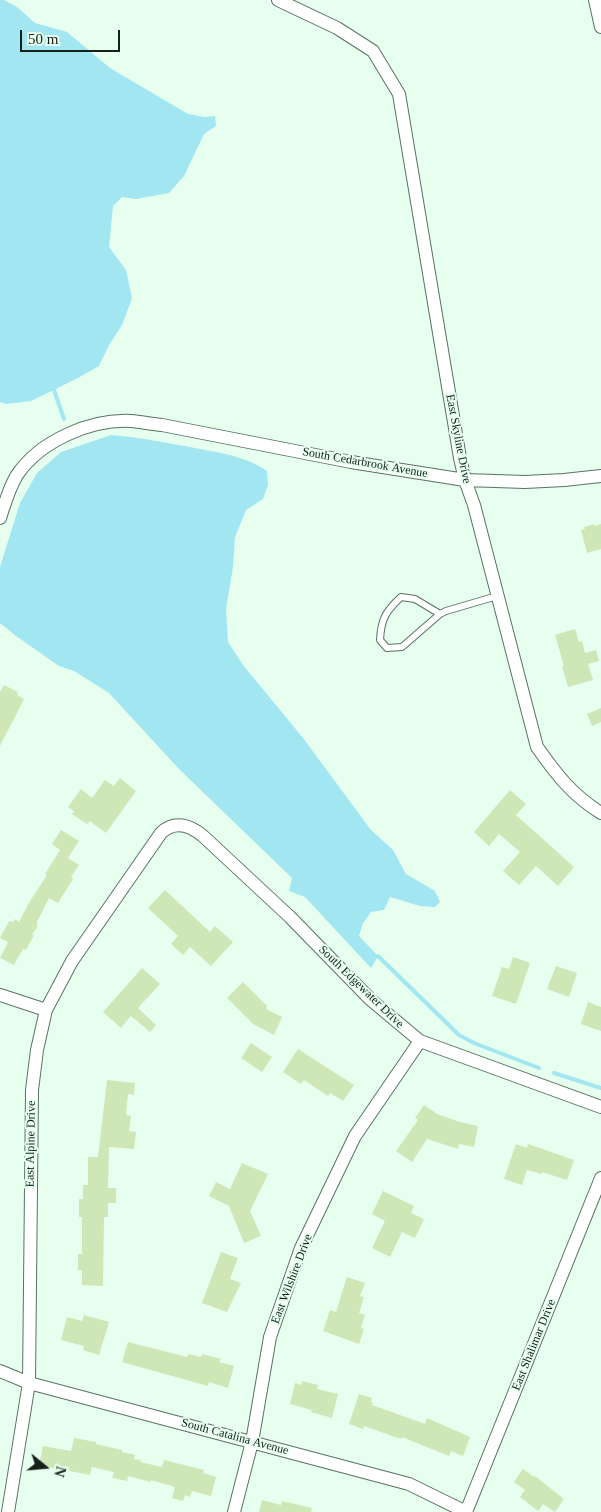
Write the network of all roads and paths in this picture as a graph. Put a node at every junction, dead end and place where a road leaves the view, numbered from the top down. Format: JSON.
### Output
{"nodes":[{"id":1,"x":278,"y":0,"type":"edge"},
{"id":2,"x":595,"y":0,"type":"edge"},
{"id":3,"x":601,"y":27,"type":"edge"},
{"id":4,"x":601,"y":476,"type":"edge"},
{"id":5,"x":465,"y":480,"type":"junction"},
{"id":6,"x":0,"y":518,"type":"edge"},
{"id":7,"x":497,"y":596,"type":"junction"},
{"id":8,"x":440,"y":614,"type":"junction"},
{"id":9,"x":601,"y":813,"type":"edge"},
{"id":10,"x":182,"y":825,"type":"joint"},
{"id":11,"x":0,"y":995,"type":"edge"},
{"id":12,"x":46,"y":1010,"type":"junction"},
{"id":13,"x":420,"y":1041,"type":"junction"},
{"id":14,"x":601,"y":1107,"type":"edge"},
{"id":15,"x":601,"y":1178,"type":"edge"},
{"id":16,"x":0,"y":1371,"type":"edge"},
{"id":17,"x":29,"y":1382,"type":"junction"},
{"id":18,"x":252,"y":1442,"type":"junction"},
{"id":19,"x":8,"y":1512,"type":"edge"},
{"id":20,"x":234,"y":1512,"type":"edge"},
{"id":21,"x":466,"y":1512,"type":"edge"}],
"edges":[{"from":1,"to":5,"type":"street","name":"East Skyline Drive"},
{"from":2,"to":3,"type":"street"},
{"from":4,"to":5,"type":"street","name":"South Cedarbrook Avenue"},
{"from":5,"to":6,"type":"street","name":"South Cedarbrook Avenue"},
{"from":5,"to":7,"type":"street","name":"East Skyline Drive"},
{"from":7,"to":8,"type":"lane"},
{"from":7,"to":9,"type":"street","name":"East Skyline Drive"},
{"from":8,"to":8,"type":"lane"},
{"from":10,"to":12,"type":"street","name":"East Alpine Drive"},
{"from":10,"to":13,"type":"street","name":"South Edgewater Drive"},
{"from":11,"to":12,"type":"street"},
{"from":12,"to":17,"type":"street","name":"East Alpine Drive"},
{"from":13,"to":14,"type":"street","name":"South Edgewater Drive"},
{"from":13,"to":18,"type":"street","name":"East Wilshire Drive"},
{"from":15,"to":21,"type":"street","name":"East Shalimar Drive"},
{"from":16,"to":17,"type":"street","name":"South Catalina Avenue"},
{"from":17,"to":18,"type":"street","name":"South Catalina Avenue"},
{"from":17,"to":19,"type":"street","name":"East Alpine Drive"},
{"from":18,"to":20,"type":"street","name":"East Wilshire Drive"},
{"from":18,"to":21,"type":"street","name":"South Catalina Avenue"}]}
